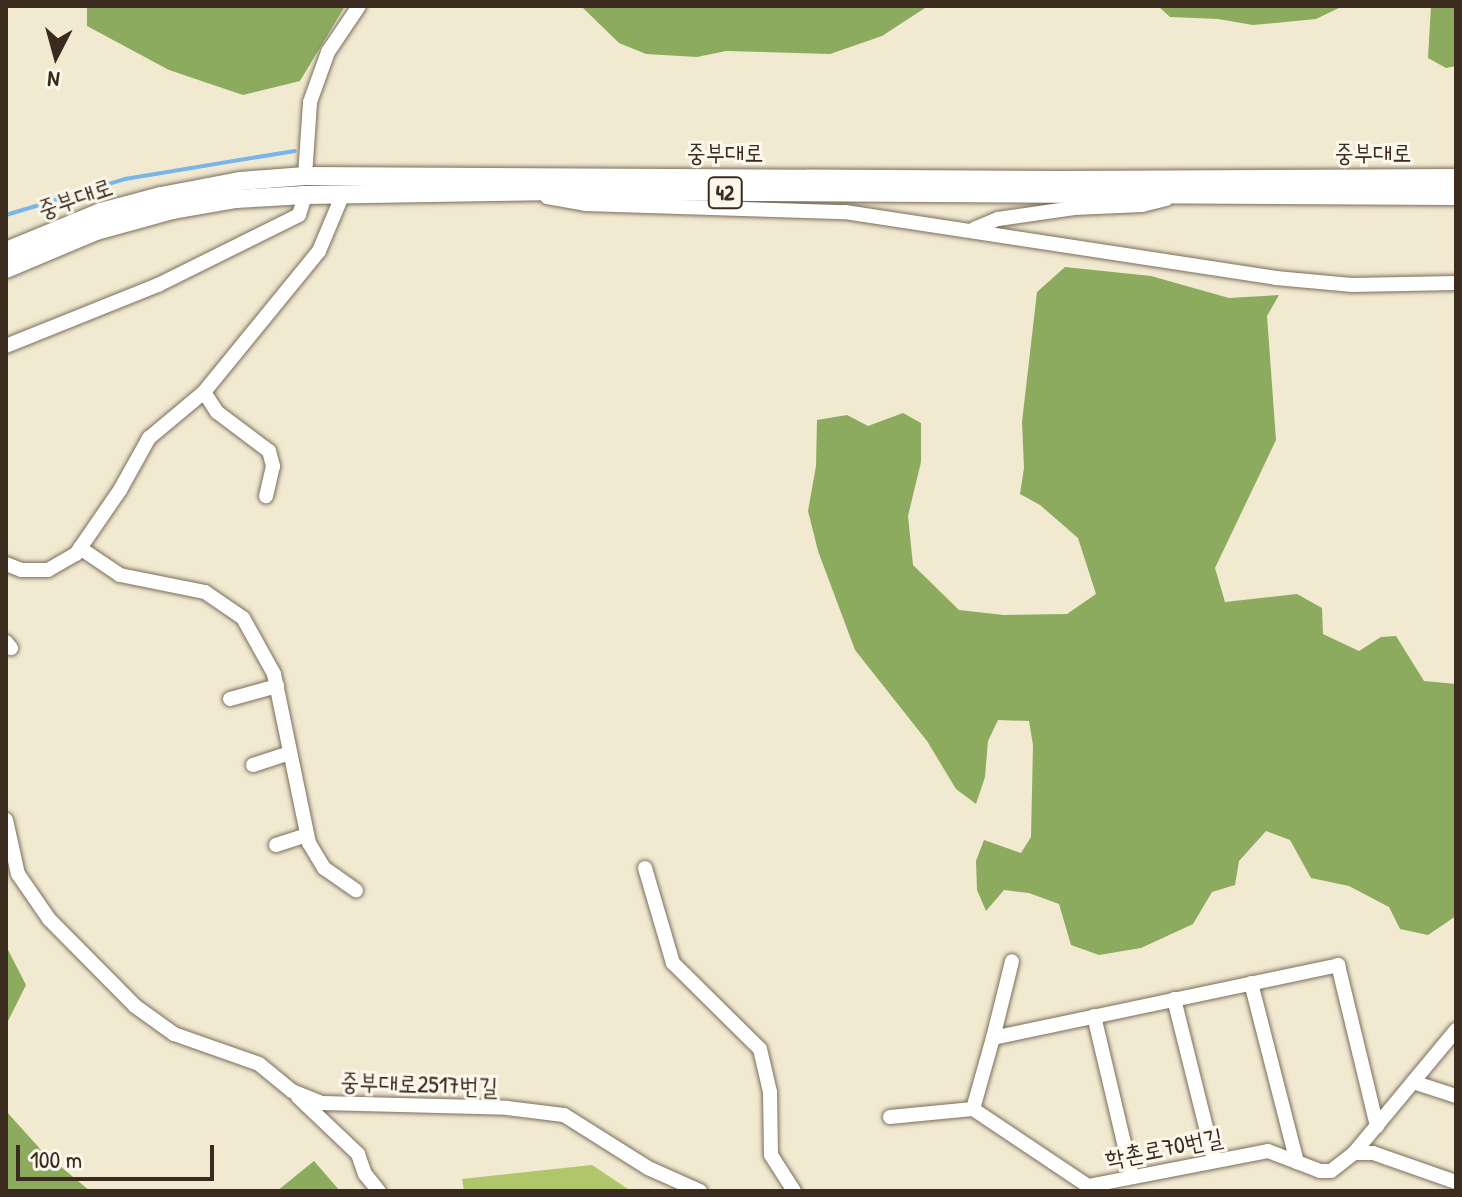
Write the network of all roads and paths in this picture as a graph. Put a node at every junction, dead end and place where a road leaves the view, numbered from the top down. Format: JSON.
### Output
{"nodes":[{"id":1,"x":359,"y":6,"type":"edge"},
{"id":2,"x":1456,"y":178,"type":"edge"},
{"id":3,"x":305,"y":185,"type":"junction"},
{"id":4,"x":526,"y":193,"type":"junction"},
{"id":5,"x":343,"y":194,"type":"junction"},
{"id":6,"x":1176,"y":196,"type":"junction"},
{"id":7,"x":1456,"y":196,"type":"edge"},
{"id":8,"x":974,"y":229,"type":"junction"},
{"id":9,"x":6,"y":251,"type":"edge"},
{"id":10,"x":6,"y":269,"type":"edge"},
{"id":11,"x":1456,"y":283,"type":"edge"},
{"id":12,"x":6,"y":346,"type":"edge"},
{"id":13,"x":204,"y":392,"type":"junction"},
{"id":14,"x":266,"y":496,"type":"dead end"},
{"id":15,"x":80,"y":548,"type":"junction"},
{"id":16,"x":6,"y":564,"type":"edge"},
{"id":17,"x":277,"y":686,"type":"junction"},
{"id":18,"x":230,"y":699,"type":"dead end"},
{"id":19,"x":290,"y":753,"type":"junction"},
{"id":20,"x":253,"y":765,"type":"dead end"},
{"id":21,"x":6,"y":820,"type":"edge"},
{"id":22,"x":306,"y":835,"type":"junction"},
{"id":23,"x":276,"y":845,"type":"dead end"},
{"id":24,"x":645,"y":868,"type":"dead end"},
{"id":25,"x":356,"y":890,"type":"dead end"},
{"id":26,"x":1012,"y":961,"type":"dead end"},
{"id":27,"x":1251,"y":983,"type":"junction"},
{"id":28,"x":1174,"y":999,"type":"junction"},
{"id":29,"x":1094,"y":1016,"type":"junction"},
{"id":30,"x":1456,"y":1030,"type":"edge"},
{"id":31,"x":993,"y":1038,"type":"junction"},
{"id":32,"x":1413,"y":1082,"type":"junction"},
{"id":33,"x":292,"y":1091,"type":"junction"},
{"id":34,"x":1456,"y":1096,"type":"edge"},
{"id":35,"x":973,"y":1109,"type":"junction"},
{"id":36,"x":890,"y":1117,"type":"dead end"},
{"id":37,"x":1377,"y":1126,"type":"junction"},
{"id":38,"x":1354,"y":1153,"type":"junction"},
{"id":39,"x":1214,"y":1160,"type":"junction"},
{"id":40,"x":1297,"y":1162,"type":"junction"},
{"id":41,"x":1132,"y":1177,"type":"junction"},
{"id":42,"x":1456,"y":1182,"type":"edge"},
{"id":43,"x":378,"y":1189,"type":"edge"},
{"id":44,"x":700,"y":1191,"type":"edge"},
{"id":45,"x":794,"y":1191,"type":"edge"}],
"edges":[{"from":1,"to":3,"type":"street"},
{"from":2,"to":3,"type":"main road","name":"중부대로","number":"42"},
{"from":3,"to":5,"type":"main road","name":"중부대로","number":"42"},
{"from":3,"to":9,"type":"main road","name":"중부대로","number":"42"},
{"from":3,"to":10,"type":"main road","name":"중부대로","number":"42"},
{"from":3,"to":12,"type":"street"},
{"from":4,"to":5,"type":"main road","name":"중부대로","number":"42"},
{"from":4,"to":6,"type":"main road","name":"중부대로","number":"42"},
{"from":4,"to":8,"type":"street"},
{"from":5,"to":13,"type":"street"},
{"from":6,"to":7,"type":"main road","name":"중부대로","number":"42"},
{"from":6,"to":8,"type":"street"},
{"from":8,"to":11,"type":"street"},
{"from":13,"to":14,"type":"street"},
{"from":13,"to":15,"type":"street"},
{"from":15,"to":16,"type":"street"},
{"from":15,"to":17,"type":"street"},
{"from":17,"to":18,"type":"street"},
{"from":17,"to":19,"type":"street"},
{"from":19,"to":20,"type":"street"},
{"from":19,"to":22,"type":"street"},
{"from":21,"to":33,"type":"street","name":"중부대로2517번길"},
{"from":22,"to":23,"type":"street"},
{"from":22,"to":25,"type":"street"},
{"from":24,"to":45,"type":"street"},
{"from":26,"to":31,"type":"street"},
{"from":27,"to":28,"type":"street"},
{"from":27,"to":37,"type":"street"},
{"from":27,"to":40,"type":"street"},
{"from":28,"to":29,"type":"street"},
{"from":28,"to":39,"type":"street"},
{"from":29,"to":31,"type":"street"},
{"from":29,"to":41,"type":"street"},
{"from":30,"to":32,"type":"street"},
{"from":31,"to":35,"type":"street"},
{"from":32,"to":34,"type":"street"},
{"from":32,"to":37,"type":"street"},
{"from":33,"to":43,"type":"street"},
{"from":33,"to":44,"type":"street","name":"중부대로2517번길"},
{"from":35,"to":36,"type":"street"},
{"from":35,"to":41,"type":"street","name":"학촌로70번길"},
{"from":37,"to":38,"type":"street"},
{"from":38,"to":40,"type":"street","name":"학촌로70번길"},
{"from":38,"to":42,"type":"street"},
{"from":39,"to":40,"type":"street","name":"학촌로70번길"},
{"from":39,"to":41,"type":"street","name":"학촌로70번길"}]}
